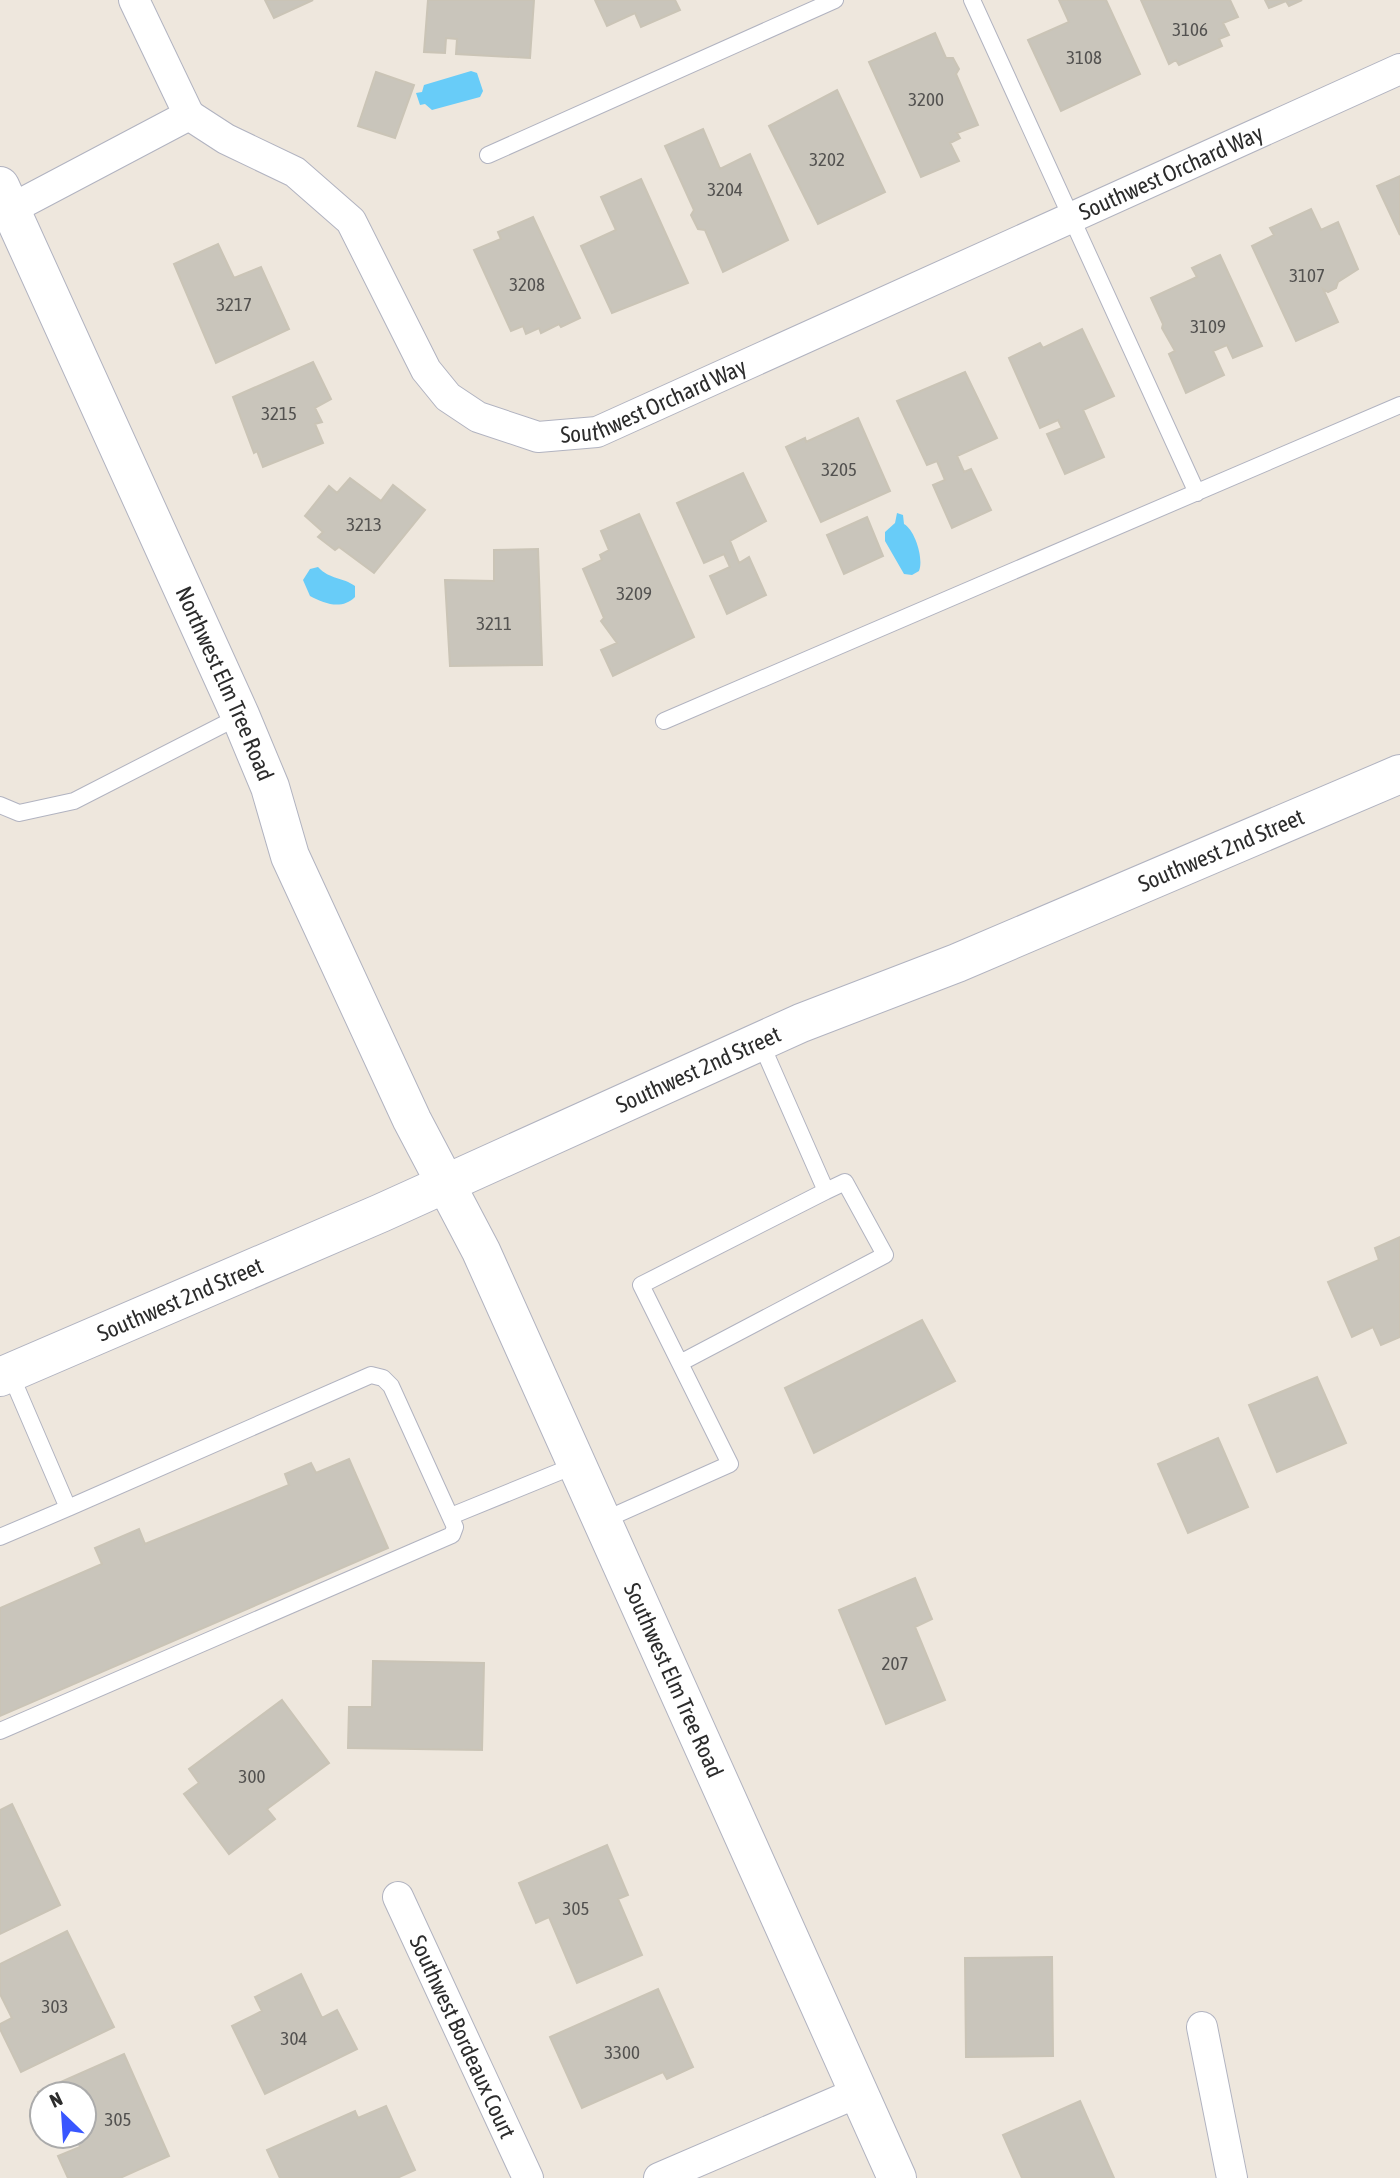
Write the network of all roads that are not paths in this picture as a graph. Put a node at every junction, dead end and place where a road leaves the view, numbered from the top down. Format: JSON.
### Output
{"nodes":[{"id":1,"x":134,"y":0,"type":"edge"},
{"id":2,"x":835,"y":0,"type":"edge"},
{"id":3,"x":972,"y":0,"type":"edge"},
{"id":4,"x":1400,"y":69,"type":"edge"},
{"id":5,"x":189,"y":115,"type":"junction"},
{"id":6,"x":488,"y":155,"type":"dead end"},
{"id":7,"x":4,"y":203,"type":"edge"},
{"id":8,"x":1071,"y":218,"type":"junction"},
{"id":9,"x":1400,"y":405,"type":"edge"},
{"id":10,"x":1197,"y":493,"type":"junction"},
{"id":11,"x":240,"y":715,"type":"junction"},
{"id":12,"x":664,"y":721,"type":"dead end"},
{"id":13,"x":1400,"y":774,"type":"edge"},
{"id":14,"x":0,"y":805,"type":"edge"},
{"id":15,"x":760,"y":1041,"type":"junction"},
{"id":16,"x":445,"y":1183,"type":"junction"},
{"id":17,"x":826,"y":1191,"type":"junction"},
{"id":18,"x":680,"y":1363,"type":"junction"},
{"id":19,"x":5,"y":1375,"type":"edge"},
{"id":20,"x":576,"y":1465,"type":"junction"},
{"id":21,"x":68,"y":1508,"type":"junction"},
{"id":22,"x":451,"y":1516,"type":"junction"},
{"id":23,"x":601,"y":1522,"type":"junction"},
{"id":24,"x":0,"y":1537,"type":"edge"},
{"id":25,"x":0,"y":1731,"type":"edge"},
{"id":26,"x":398,"y":1897,"type":"dead end"},
{"id":27,"x":1202,"y":2027,"type":"dead end"},
{"id":28,"x":859,"y":2092,"type":"junction"},
{"id":29,"x":528,"y":2178,"type":"edge"},
{"id":30,"x":659,"y":2178,"type":"edge"},
{"id":31,"x":897,"y":2178,"type":"edge"},
{"id":32,"x":1232,"y":2178,"type":"edge"}],
"edges":[{"from":1,"to":5,"type":"street"},
{"from":2,"to":6,"type":"lane"},
{"from":3,"to":8,"type":"lane"},
{"from":4,"to":8,"type":"street","name":"Southwest Orchard Way"},
{"from":5,"to":7,"type":"street"},
{"from":5,"to":8,"type":"street","name":"Southwest Orchard Way"},
{"from":7,"to":11,"type":"street","name":"Northwest Elm Tree Road"},
{"from":8,"to":10,"type":"lane"},
{"from":9,"to":10,"type":"lane"},
{"from":10,"to":12,"type":"lane"},
{"from":11,"to":14,"type":"lane"},
{"from":11,"to":16,"type":"street","name":"Northwest Elm Tree Road"},
{"from":13,"to":15,"type":"street","name":"Southwest 2nd Street"},
{"from":15,"to":16,"type":"street","name":"Southwest 2nd Street"},
{"from":15,"to":17,"type":"lane"},
{"from":16,"to":19,"type":"street","name":"Southwest 2nd Street"},
{"from":16,"to":20,"type":"street","name":"Southwest Elm Tree Road"},
{"from":17,"to":18,"type":"lane"},
{"from":17,"to":18,"type":"lane"},
{"from":18,"to":23,"type":"lane"},
{"from":19,"to":21,"type":"lane"},
{"from":20,"to":22,"type":"lane"},
{"from":20,"to":23,"type":"street","name":"Southwest Elm Tree Road"},
{"from":21,"to":22,"type":"lane"},
{"from":21,"to":24,"type":"lane"},
{"from":22,"to":25,"type":"lane"},
{"from":23,"to":28,"type":"street","name":"Southwest Elm Tree Road"},
{"from":26,"to":29,"type":"street","name":"Southwest Bordeaux Court"},
{"from":27,"to":32,"type":"street"},
{"from":28,"to":30,"type":"street"},
{"from":28,"to":31,"type":"street","name":"Southwest Elm Tree Road"}]}
